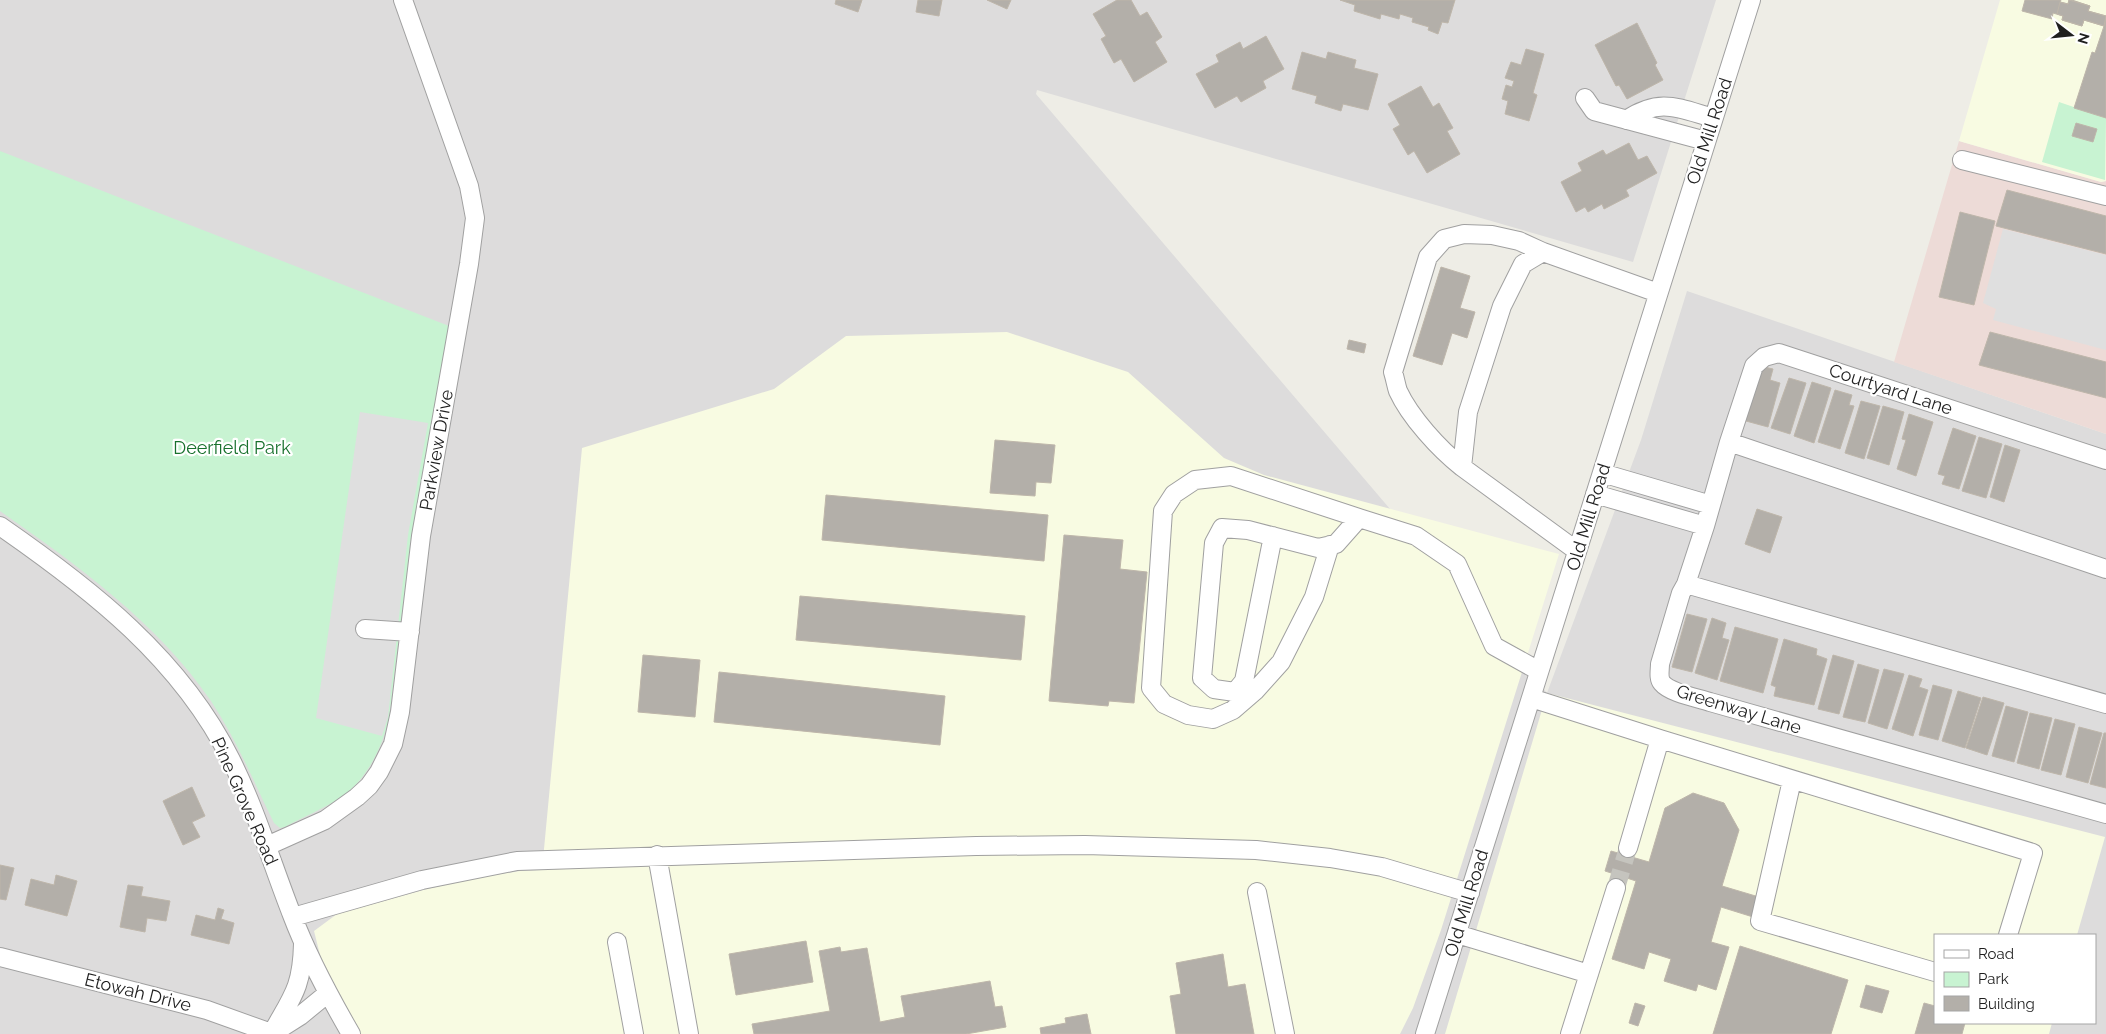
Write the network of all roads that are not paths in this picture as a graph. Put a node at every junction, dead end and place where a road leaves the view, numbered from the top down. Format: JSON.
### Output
{"nodes":[{"id":1,"x":403,"y":0,"type":"edge"},
{"id":2,"x":1751,"y":0,"type":"edge"},
{"id":3,"x":1585,"y":98,"type":"dead end"},
{"id":4,"x":1713,"y":118,"type":"junction"},
{"id":5,"x":1626,"y":120,"type":"junction"},
{"id":6,"x":1706,"y":141,"type":"junction"},
{"id":7,"x":1962,"y":160,"type":"dead end"},
{"id":8,"x":2106,"y":196,"type":"edge"},
{"id":9,"x":1543,"y":252,"type":"junction"},
{"id":10,"x":1658,"y":293,"type":"junction"},
{"id":11,"x":1729,"y":442,"type":"junction"},
{"id":12,"x":2106,"y":460,"type":"edge"},
{"id":13,"x":1462,"y":466,"type":"junction"},
{"id":14,"x":1602,"y":473,"type":"junction"},
{"id":15,"x":1595,"y":494,"type":"junction"},
{"id":16,"x":1712,"y":505,"type":"junction"},
{"id":17,"x":1360,"y":518,"type":"junction"},
{"id":18,"x":0,"y":526,"type":"edge"},
{"id":19,"x":1705,"y":526,"type":"junction"},
{"id":20,"x":1273,"y":536,"type":"junction"},
{"id":21,"x":1330,"y":545,"type":"junction"},
{"id":22,"x":1577,"y":551,"type":"junction"},
{"id":23,"x":2106,"y":569,"type":"edge"},
{"id":24,"x":1686,"y":584,"type":"junction"},
{"id":25,"x":365,"y":629,"type":"dead end"},
{"id":26,"x":410,"y":632,"type":"junction"},
{"id":27,"x":1540,"y":671,"type":"junction"},
{"id":28,"x":1531,"y":698,"type":"junction"},
{"id":29,"x":2106,"y":704,"type":"edge"},
{"id":30,"x":1660,"y":739,"type":"junction"},
{"id":31,"x":1792,"y":780,"type":"junction"},
{"id":32,"x":2106,"y":814,"type":"edge"},
{"id":33,"x":267,"y":846,"type":"junction"},
{"id":34,"x":1628,"y":848,"type":"tunnel mouth"},
{"id":35,"x":657,"y":855,"type":"junction"},
{"id":36,"x":1616,"y":888,"type":"tunnel mouth"},
{"id":37,"x":1257,"y":892,"type":"dead end"},
{"id":38,"x":1470,"y":893,"type":"junction"},
{"id":39,"x":293,"y":917,"type":"junction"},
{"id":40,"x":1456,"y":934,"type":"junction"},
{"id":41,"x":2008,"y":934,"type":"edge"},
{"id":42,"x":303,"y":941,"type":"junction"},
{"id":43,"x":617,"y":942,"type":"dead end"},
{"id":44,"x":0,"y":957,"type":"edge"},
{"id":45,"x":1934,"y":972,"type":"edge"},
{"id":46,"x":1589,"y":974,"type":"junction"},
{"id":47,"x":328,"y":993,"type":"junction"},
{"id":48,"x":273,"y":1034,"type":"edge"},
{"id":49,"x":351,"y":1034,"type":"edge"},
{"id":50,"x":634,"y":1034,"type":"edge"},
{"id":51,"x":689,"y":1034,"type":"edge"},
{"id":52,"x":1285,"y":1034,"type":"edge"},
{"id":53,"x":1425,"y":1034,"type":"edge"},
{"id":54,"x":1570,"y":1034,"type":"edge"}],
"edges":[{"from":1,"to":26,"type":"street","name":"Parkview Drive"},
{"from":2,"to":4,"type":"street","name":"Old Mill Road"},
{"from":3,"to":5,"type":"street"},
{"from":4,"to":5,"type":"street"},
{"from":4,"to":6,"type":"street","name":"Old Mill Road"},
{"from":5,"to":6,"type":"street"},
{"from":6,"to":10,"type":"street","name":"Old Mill Road"},
{"from":7,"to":8,"type":"street"},
{"from":9,"to":10,"type":"street"},
{"from":9,"to":13,"type":"street"},
{"from":9,"to":13,"type":"street"},
{"from":10,"to":14,"type":"street","name":"Old Mill Road"},
{"from":11,"to":12,"type":"street","name":"Courtyard Lane"},
{"from":11,"to":16,"type":"street","name":"Courtyard Lane"},
{"from":11,"to":23,"type":"street"},
{"from":13,"to":22,"type":"street"},
{"from":14,"to":15,"type":"street","name":"Old Mill Road"},
{"from":14,"to":16,"type":"street"},
{"from":15,"to":19,"type":"street"},
{"from":15,"to":22,"type":"street","name":"Old Mill Road"},
{"from":16,"to":19,"type":"street","name":"Courtyard Lane"},
{"from":17,"to":21,"type":"street"},
{"from":17,"to":21,"type":"street"},
{"from":17,"to":27,"type":"street"},
{"from":18,"to":33,"type":"street","name":"Pine Grove Road"},
{"from":19,"to":24,"type":"street","name":"Courtyard Lane"},
{"from":20,"to":20,"type":"street"},
{"from":20,"to":21,"type":"street"},
{"from":22,"to":27,"type":"street","name":"Old Mill Road"},
{"from":24,"to":29,"type":"street"},
{"from":24,"to":32,"type":"street","name":"Greenway Lane"},
{"from":25,"to":26,"type":"street"},
{"from":26,"to":33,"type":"street","name":"Parkview Drive"},
{"from":27,"to":28,"type":"street","name":"Old Mill Road"},
{"from":28,"to":30,"type":"street"},
{"from":28,"to":38,"type":"street","name":"Old Mill Road"},
{"from":30,"to":31,"type":"street"},
{"from":30,"to":34,"type":"street"},
{"from":31,"to":41,"type":"street"},
{"from":31,"to":45,"type":"street"},
{"from":33,"to":39,"type":"street","name":"Pine Grove Road"},
{"from":35,"to":38,"type":"street"},
{"from":35,"to":39,"type":"street"},
{"from":35,"to":51,"type":"street"},
{"from":36,"to":46,"type":"street"},
{"from":37,"to":52,"type":"street"},
{"from":38,"to":40,"type":"street","name":"Old Mill Road"},
{"from":39,"to":42,"type":"street","name":"Pine Grove Road"},
{"from":40,"to":46,"type":"street"},
{"from":40,"to":53,"type":"street","name":"Old Mill Road"},
{"from":42,"to":47,"type":"street","name":"Pine Grove Road"},
{"from":42,"to":48,"type":"street"},
{"from":43,"to":50,"type":"street"},
{"from":44,"to":48,"type":"street","name":"Etowah Drive"},
{"from":46,"to":54,"type":"street"},
{"from":47,"to":48,"type":"street"},
{"from":47,"to":49,"type":"street","name":"Pine Grove Road"}]}
